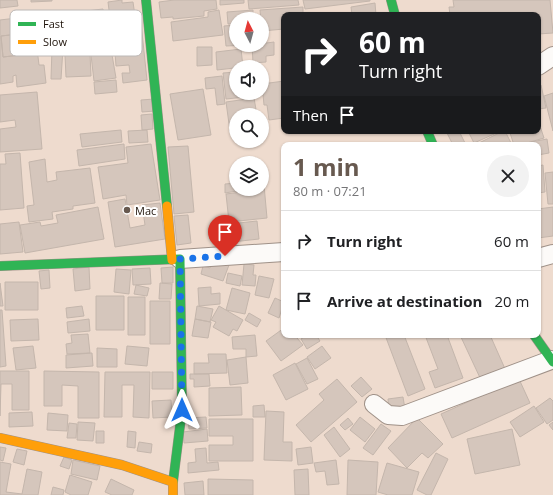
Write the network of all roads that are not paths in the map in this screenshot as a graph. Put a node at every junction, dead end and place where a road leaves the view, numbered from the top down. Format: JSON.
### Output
{"nodes":[{"id":1,"x":146,"y":0,"type":"edge"},
{"id":2,"x":391,"y":0,"type":"edge"},
{"id":3,"x":394,"y":12,"type":"edge"},
{"id":4,"x":553,"y":56,"type":"edge"},
{"id":5,"x":541,"y":64,"type":"edge"},
{"id":6,"x":281,"y":252,"type":"edge"},
{"id":7,"x":553,"y":254,"type":"edge"},
{"id":8,"x":541,"y":257,"type":"edge"},
{"id":9,"x":176,"y":260,"type":"junction"},
{"id":10,"x":0,"y":266,"type":"edge"},
{"id":11,"x":536,"y":338,"type":"edge"},
{"id":12,"x":552,"y":361,"type":"edge"},
{"id":13,"x":374,"y":404,"type":"dead end"},
{"id":14,"x":0,"y":438,"type":"edge"},
{"id":15,"x":173,"y":482,"type":"junction"},
{"id":16,"x":173,"y":495,"type":"edge"}],
"edges":[{"from":1,"to":9,"type":"street"},
{"from":2,"to":3,"type":"street"},
{"from":4,"to":5,"type":"street"},
{"from":6,"to":9,"type":"street"},
{"from":7,"to":8,"type":"street"},
{"from":9,"to":10,"type":"street"},
{"from":9,"to":15,"type":"street"},
{"from":11,"to":12,"type":"street"},
{"from":12,"to":13,"type":"street"},
{"from":14,"to":15,"type":"street"},
{"from":15,"to":16,"type":"street"}]}
